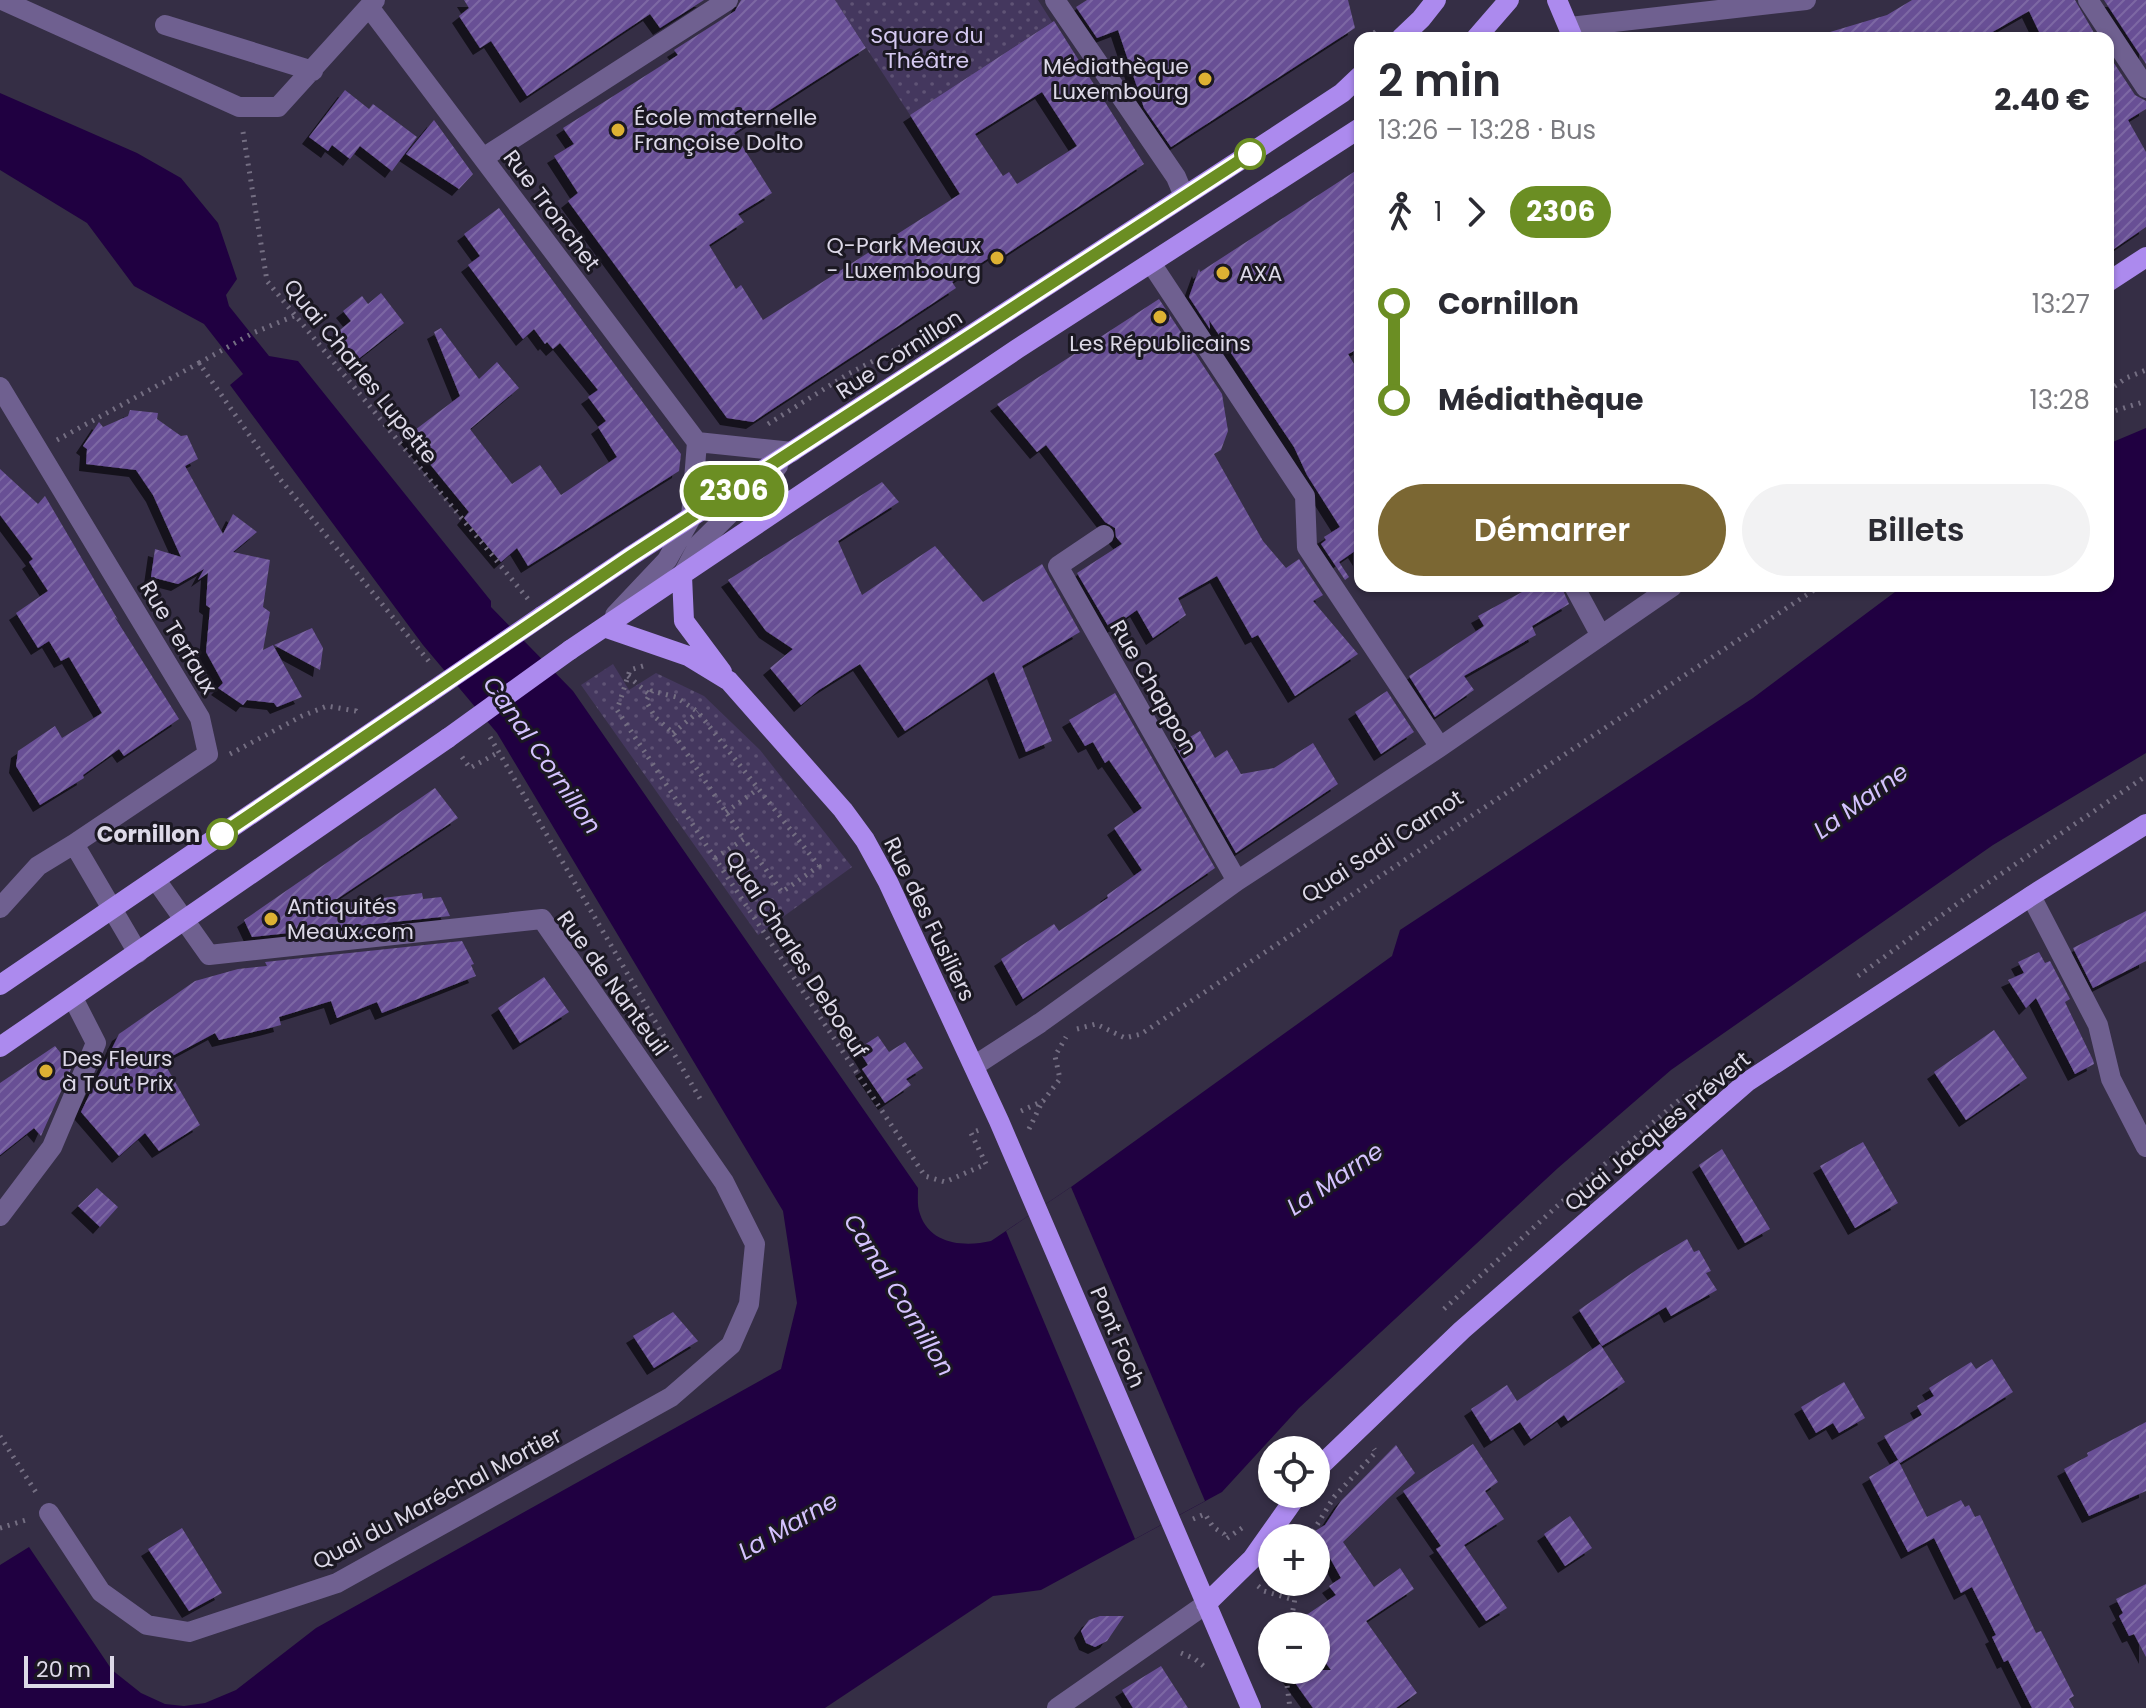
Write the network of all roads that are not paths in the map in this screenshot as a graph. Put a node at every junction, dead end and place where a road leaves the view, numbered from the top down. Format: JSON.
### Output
{"nodes":[{"id":1,"x":2,"y":0,"type":"edge"},
{"id":2,"x":728,"y":0,"type":"edge"},
{"id":3,"x":1055,"y":0,"type":"edge"},
{"id":4,"x":1436,"y":0,"type":"edge"},
{"id":5,"x":1509,"y":0,"type":"edge"},
{"id":6,"x":1557,"y":0,"type":"edge"},
{"id":7,"x":1806,"y":0,"type":"edge"},
{"id":8,"x":2088,"y":0,"type":"edge"},
{"id":9,"x":372,"y":4,"type":"edge"},
{"id":10,"x":165,"y":25,"type":"dead end"},
{"id":11,"x":1407,"y":32,"type":"edge"},
{"id":12,"x":1481,"y":32,"type":"edge"},
{"id":13,"x":1572,"y":32,"type":"edge"},
{"id":14,"x":1579,"y":32,"type":"edge"},
{"id":15,"x":2109,"y":32,"type":"edge"},
{"id":16,"x":2114,"y":39,"type":"edge"},
{"id":17,"x":313,"y":71,"type":"junction"},
{"id":18,"x":1354,"y":82,"type":"edge"},
{"id":19,"x":2146,"y":88,"type":"edge"},
{"id":20,"x":1354,"y":132,"type":"edge"},
{"id":21,"x":483,"y":158,"type":"junction"},
{"id":22,"x":1184,"y":196,"type":"junction"},
{"id":23,"x":2146,"y":257,"type":"edge"},
{"id":24,"x":1151,"y":263,"type":"junction"},
{"id":25,"x":2114,"y":278,"type":"edge"},
{"id":26,"x":0,"y":387,"type":"edge"},
{"id":27,"x":697,"y":442,"type":"junction"},
{"id":28,"x":792,"y":452,"type":"junction"},
{"id":29,"x":691,"y":518,"type":"junction"},
{"id":30,"x":1104,"y":535,"type":"dead end"},
{"id":31,"x":682,"y":576,"type":"junction"},
{"id":32,"x":1577,"y":592,"type":"edge"},
{"id":33,"x":1664,"y":592,"type":"edge"},
{"id":34,"x":604,"y":627,"type":"junction"},
{"id":35,"x":1601,"y":636,"type":"junction"},
{"id":36,"x":729,"y":681,"type":"junction"},
{"id":37,"x":1440,"y":747,"type":"junction"},
{"id":38,"x":2146,"y":824,"type":"edge"},
{"id":39,"x":74,"y":844,"type":"junction"},
{"id":40,"x":156,"y":880,"type":"junction"},
{"id":41,"x":1237,"y":881,"type":"junction"},
{"id":42,"x":2031,"y":896,"type":"junction"},
{"id":43,"x":0,"y":908,"type":"edge"},
{"id":44,"x":113,"y":911,"type":"junction"},
{"id":45,"x":186,"y":921,"type":"junction"},
{"id":46,"x":138,"y":953,"type":"junction"},
{"id":47,"x":0,"y":985,"type":"edge"},
{"id":48,"x":73,"y":998,"type":"junction"},
{"id":49,"x":0,"y":1047,"type":"edge"},
{"id":50,"x":974,"y":1066,"type":"junction"},
{"id":51,"x":2146,"y":1147,"type":"edge"},
{"id":52,"x":1018,"y":1166,"type":"joint"},
{"id":53,"x":0,"y":1216,"type":"edge"},
{"id":54,"x":731,"y":1345,"type":"joint"},
{"id":55,"x":1330,"y":1457,"type":"edge"},
{"id":56,"x":1288,"y":1508,"type":"edge"},
{"id":57,"x":49,"y":1513,"type":"road end"},
{"id":58,"x":1206,"y":1604,"type":"junction"},
{"id":59,"x":1057,"y":1708,"type":"edge"},
{"id":60,"x":1251,"y":1708,"type":"edge"}],
"edges":[{"from":1,"to":17,"type":"street"},
{"from":2,"to":21,"type":"street"},
{"from":3,"to":22,"type":"street"},
{"from":4,"to":11,"type":"main road"},
{"from":5,"to":12,"type":"main road"},
{"from":6,"to":13,"type":"main road"},
{"from":7,"to":14,"type":"street"},
{"from":8,"to":15,"type":"street"},
{"from":9,"to":17,"type":"street"},
{"from":9,"to":21,"type":"street","name":"Rue Tronchet"},
{"from":10,"to":17,"type":"street"},
{"from":16,"to":19,"type":"street"},
{"from":18,"to":22,"type":"main road","name":"Rue Cornillon"},
{"from":20,"to":24,"type":"main road"},
{"from":21,"to":27,"type":"street","name":"Rue Tronchet"},
{"from":22,"to":28,"type":"main road","name":"Rue Cornillon"},
{"from":23,"to":25,"type":"main road"},
{"from":24,"to":31,"type":"main road"},
{"from":24,"to":37,"type":"street"},
{"from":26,"to":39,"type":"street","name":"Rue Terfaux"},
{"from":27,"to":28,"type":"street"},
{"from":27,"to":29,"type":"street"},
{"from":28,"to":29,"type":"main road","name":"Rue Cornillon"},
{"from":28,"to":31,"type":"street"},
{"from":29,"to":34,"type":"street"},
{"from":29,"to":40,"type":"main road","name":"Rue Cornillon","bridge":true},
{"from":30,"to":41,"type":"street","name":"Rue Chappon"},
{"from":31,"to":34,"type":"main road"},
{"from":31,"to":36,"type":"main road","name":"Rue des Fusiliers"},
{"from":32,"to":35,"type":"street"},
{"from":33,"to":35,"type":"street"},
{"from":34,"to":36,"type":"main road","name":"Rue des Fusiliers"},
{"from":34,"to":45,"type":"main road","bridge":true},
{"from":35,"to":37,"type":"street"},
{"from":36,"to":50,"type":"main road","name":"Rue des Fusiliers"},
{"from":37,"to":41,"type":"street"},
{"from":38,"to":42,"type":"main road","name":"Quai Jacques Prévert"},
{"from":39,"to":43,"type":"street"},
{"from":39,"to":44,"type":"street"},
{"from":40,"to":44,"type":"main road","name":"Rue Cornillon"},
{"from":40,"to":45,"type":"street"},
{"from":41,"to":50,"type":"street"},
{"from":42,"to":51,"type":"street"},
{"from":42,"to":55,"type":"main road","name":"Quai Jacques Prévert"},
{"from":44,"to":46,"type":"street"},
{"from":44,"to":47,"type":"main road","name":"Rue Cornillon"},
{"from":45,"to":46,"type":"main road"},
{"from":45,"to":54,"type":"street","name":"Rue de Nanteuil"},
{"from":46,"to":48,"type":"main road"},
{"from":48,"to":49,"type":"main road"},
{"from":48,"to":53,"type":"street"},
{"from":50,"to":52,"type":"main road","name":"Rue des Fusiliers"},
{"from":52,"to":58,"type":"main road","name":"Pont Foch"},
{"from":54,"to":57,"type":"street","name":"Quai du Maréchal Mortier"},
{"from":56,"to":58,"type":"main road"},
{"from":58,"to":59,"type":"street"},
{"from":58,"to":60,"type":"main road","name":"Pont Foch"}]}
